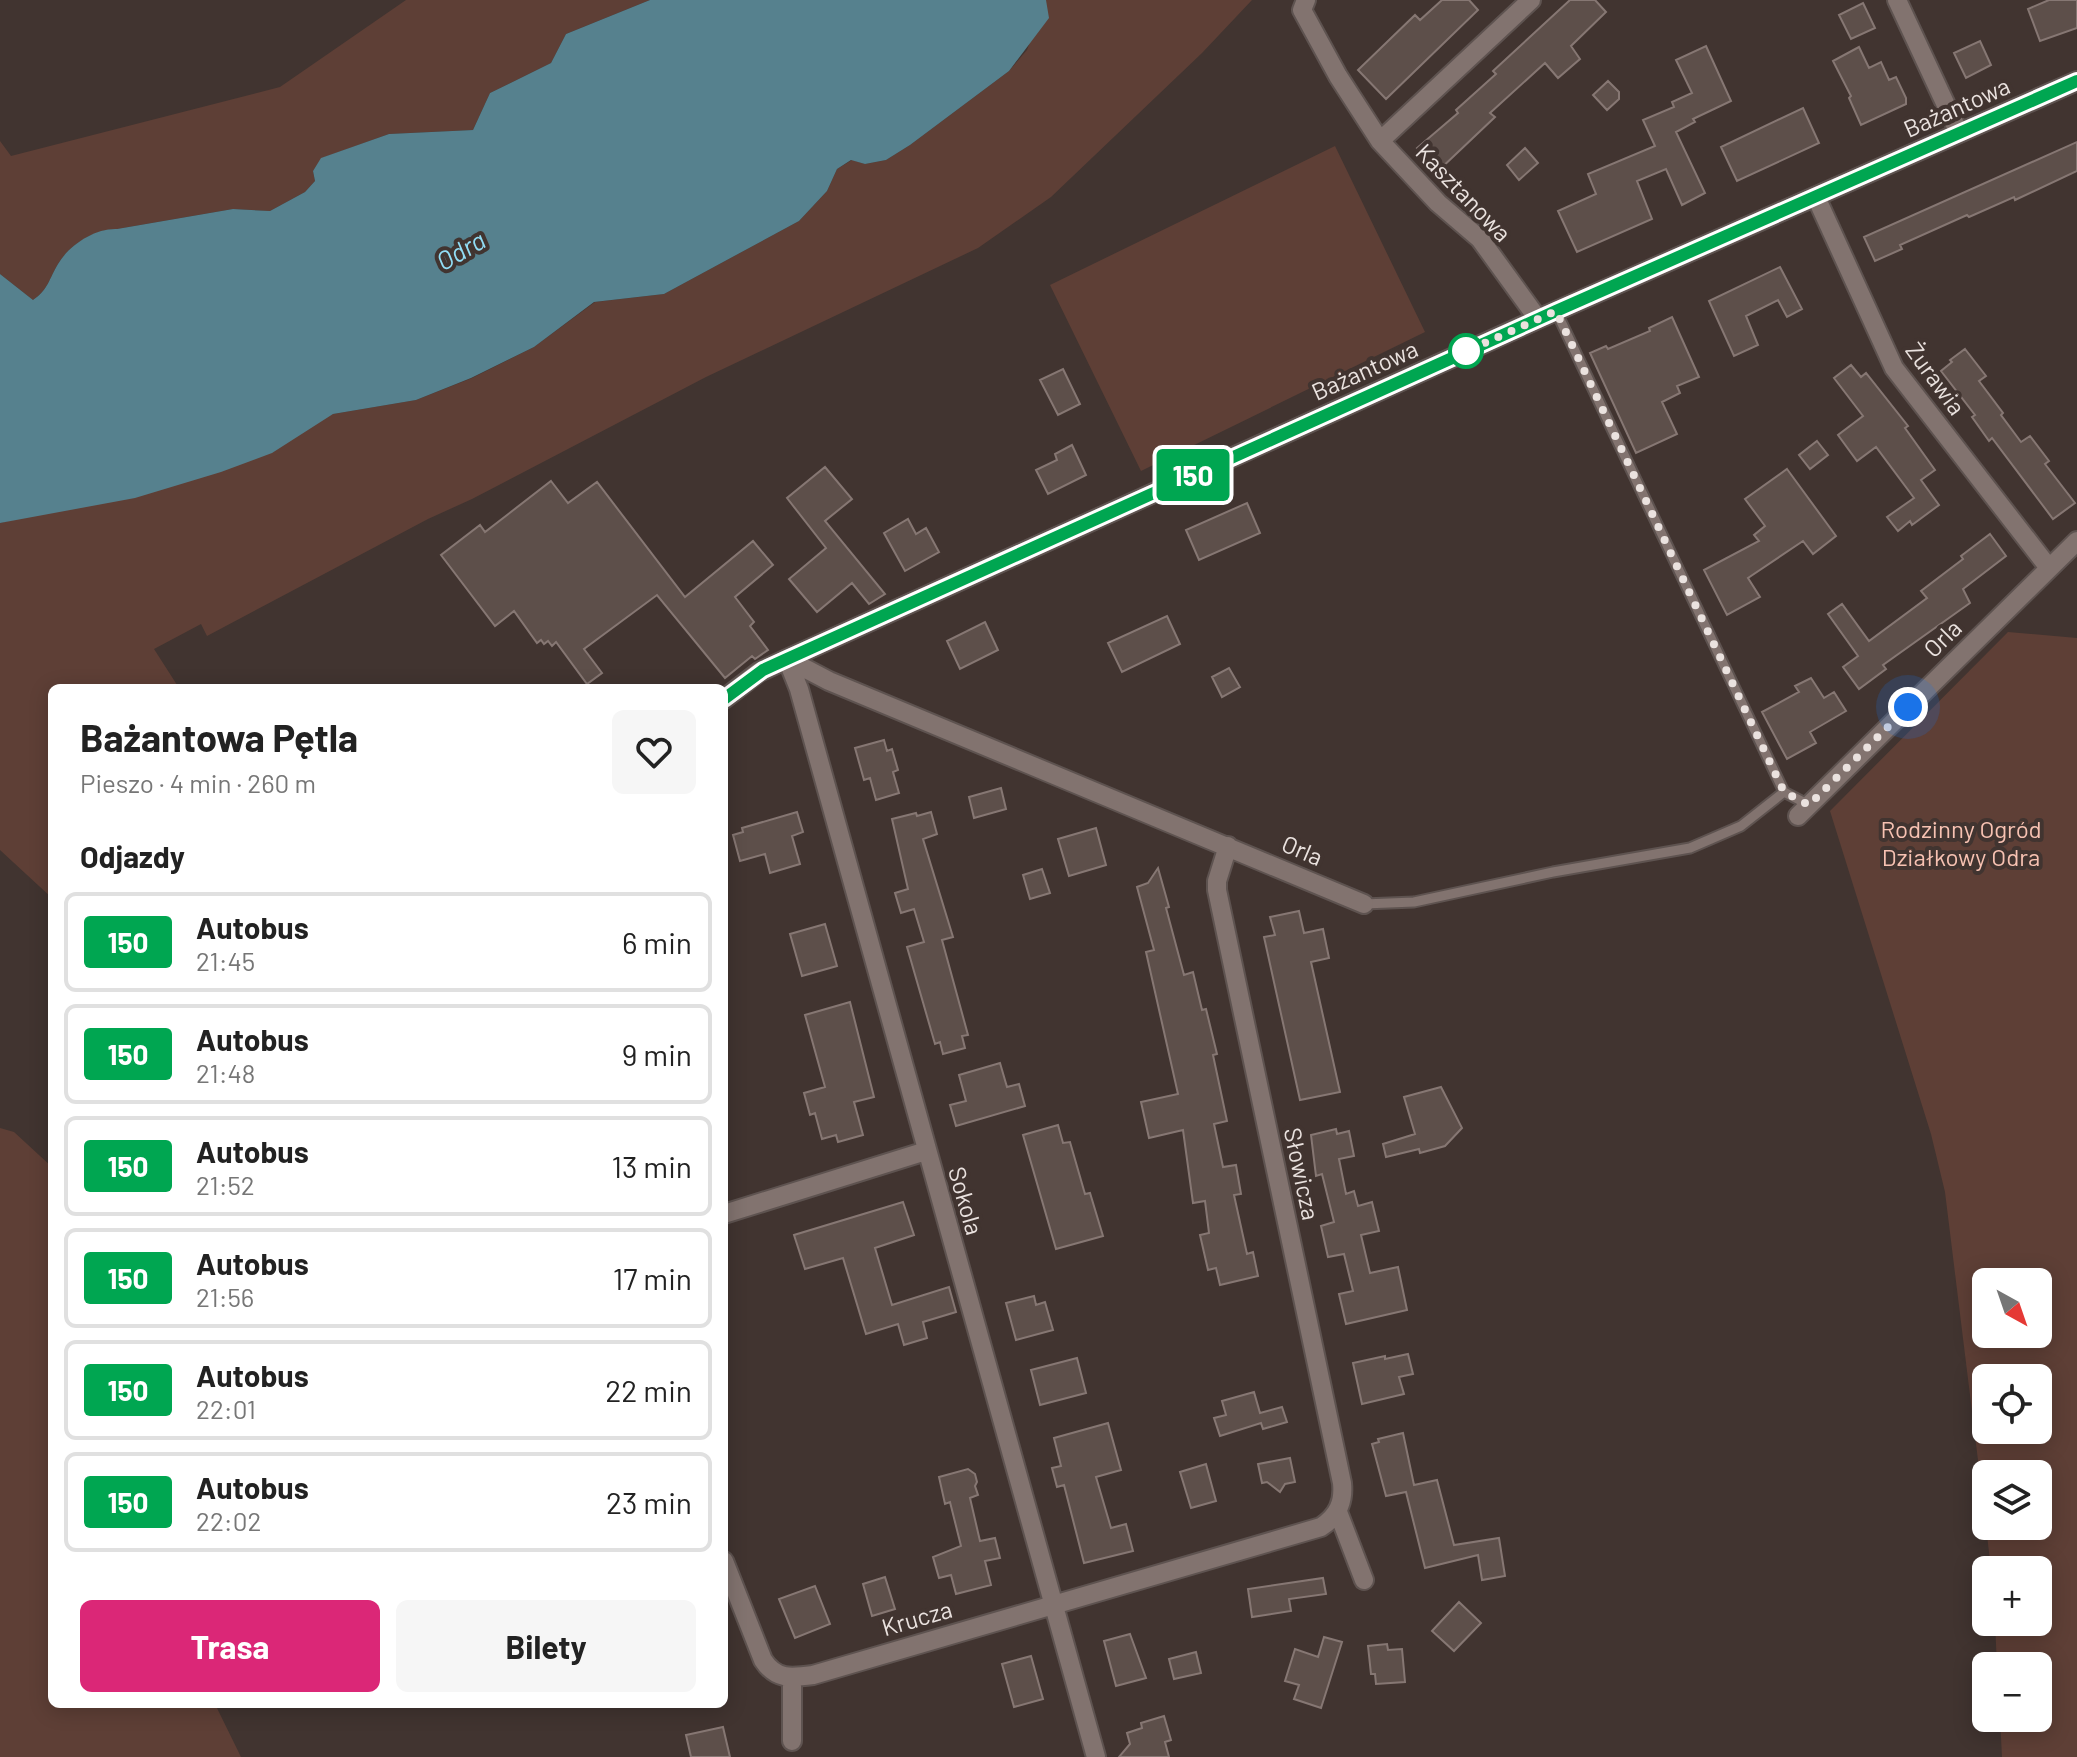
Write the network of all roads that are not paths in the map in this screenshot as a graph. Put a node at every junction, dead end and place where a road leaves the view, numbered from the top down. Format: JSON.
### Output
{"nodes":[{"id":1,"x":1531,"y":0,"type":"edge"},
{"id":2,"x":1897,"y":0,"type":"edge"},
{"id":3,"x":1304,"y":5,"type":"edge"},
{"id":4,"x":2077,"y":81,"type":"edge"},
{"id":5,"x":1959,"y":133,"type":"junction"},
{"id":6,"x":1380,"y":141,"type":"junction"},
{"id":7,"x":1816,"y":197,"type":"junction"},
{"id":8,"x":1556,"y":311,"type":"junction"},
{"id":9,"x":1538,"y":319,"type":"junction"},
{"id":10,"x":2077,"y":541,"type":"edge"},
{"id":11,"x":2049,"y":568,"type":"junction"},
{"id":12,"x":787,"y":659,"type":"junction"},
{"id":13,"x":728,"y":696,"type":"edge"},
{"id":14,"x":1784,"y":792,"type":"junction"},
{"id":15,"x":1804,"y":811,"type":"joint"},
{"id":16,"x":1228,"y":846,"type":"junction"},
{"id":17,"x":1364,"y":904,"type":"joint"},
{"id":18,"x":926,"y":1151,"type":"junction"},
{"id":19,"x":728,"y":1213,"type":"edge"},
{"id":20,"x":1338,"y":1512,"type":"junction"},
{"id":21,"x":728,"y":1571,"type":"edge"},
{"id":22,"x":1364,"y":1580,"type":"dead end"},
{"id":23,"x":1055,"y":1605,"type":"junction"},
{"id":24,"x":792,"y":1678,"type":"junction"},
{"id":25,"x":792,"y":1741,"type":"dead end"},
{"id":26,"x":1096,"y":1757,"type":"edge"}],
"edges":[{"from":1,"to":6,"type":"street","name":"Kasztanowa"},
{"from":2,"to":5,"type":"street"},
{"from":3,"to":6,"type":"street","name":"Kasztanowa"},
{"from":4,"to":5,"type":"street","name":"Bażantowa"},
{"from":5,"to":7,"type":"street","name":"Bażantowa"},
{"from":6,"to":9,"type":"street","name":"Kasztanowa"},
{"from":7,"to":8,"type":"street","name":"Bażantowa"},
{"from":7,"to":11,"type":"street","name":"Żurawia"},
{"from":8,"to":9,"type":"street","name":"Bażantowa"},
{"from":8,"to":14,"type":"lane"},
{"from":9,"to":12,"type":"street","name":"Bażantowa"},
{"from":10,"to":11,"type":"street","name":"Orla"},
{"from":11,"to":15,"type":"street","name":"Orla"},
{"from":12,"to":13,"type":"street","name":"Bażantowa"},
{"from":12,"to":16,"type":"street","name":"Orla"},
{"from":12,"to":18,"type":"street","name":"Sokola"},
{"from":14,"to":15,"type":"lane","name":"Orla"},
{"from":14,"to":17,"type":"lane","name":"Orla"},
{"from":16,"to":17,"type":"street","name":"Orla"},
{"from":16,"to":20,"type":"street","name":"Słowicza"},
{"from":18,"to":19,"type":"street"},
{"from":18,"to":23,"type":"street","name":"Sokola"},
{"from":20,"to":22,"type":"street","name":"Słowicza"},
{"from":20,"to":23,"type":"street"},
{"from":21,"to":24,"type":"street"},
{"from":23,"to":24,"type":"street","name":"Krucza"},
{"from":23,"to":26,"type":"street","name":"Sokola"},
{"from":24,"to":25,"type":"street"}]}
